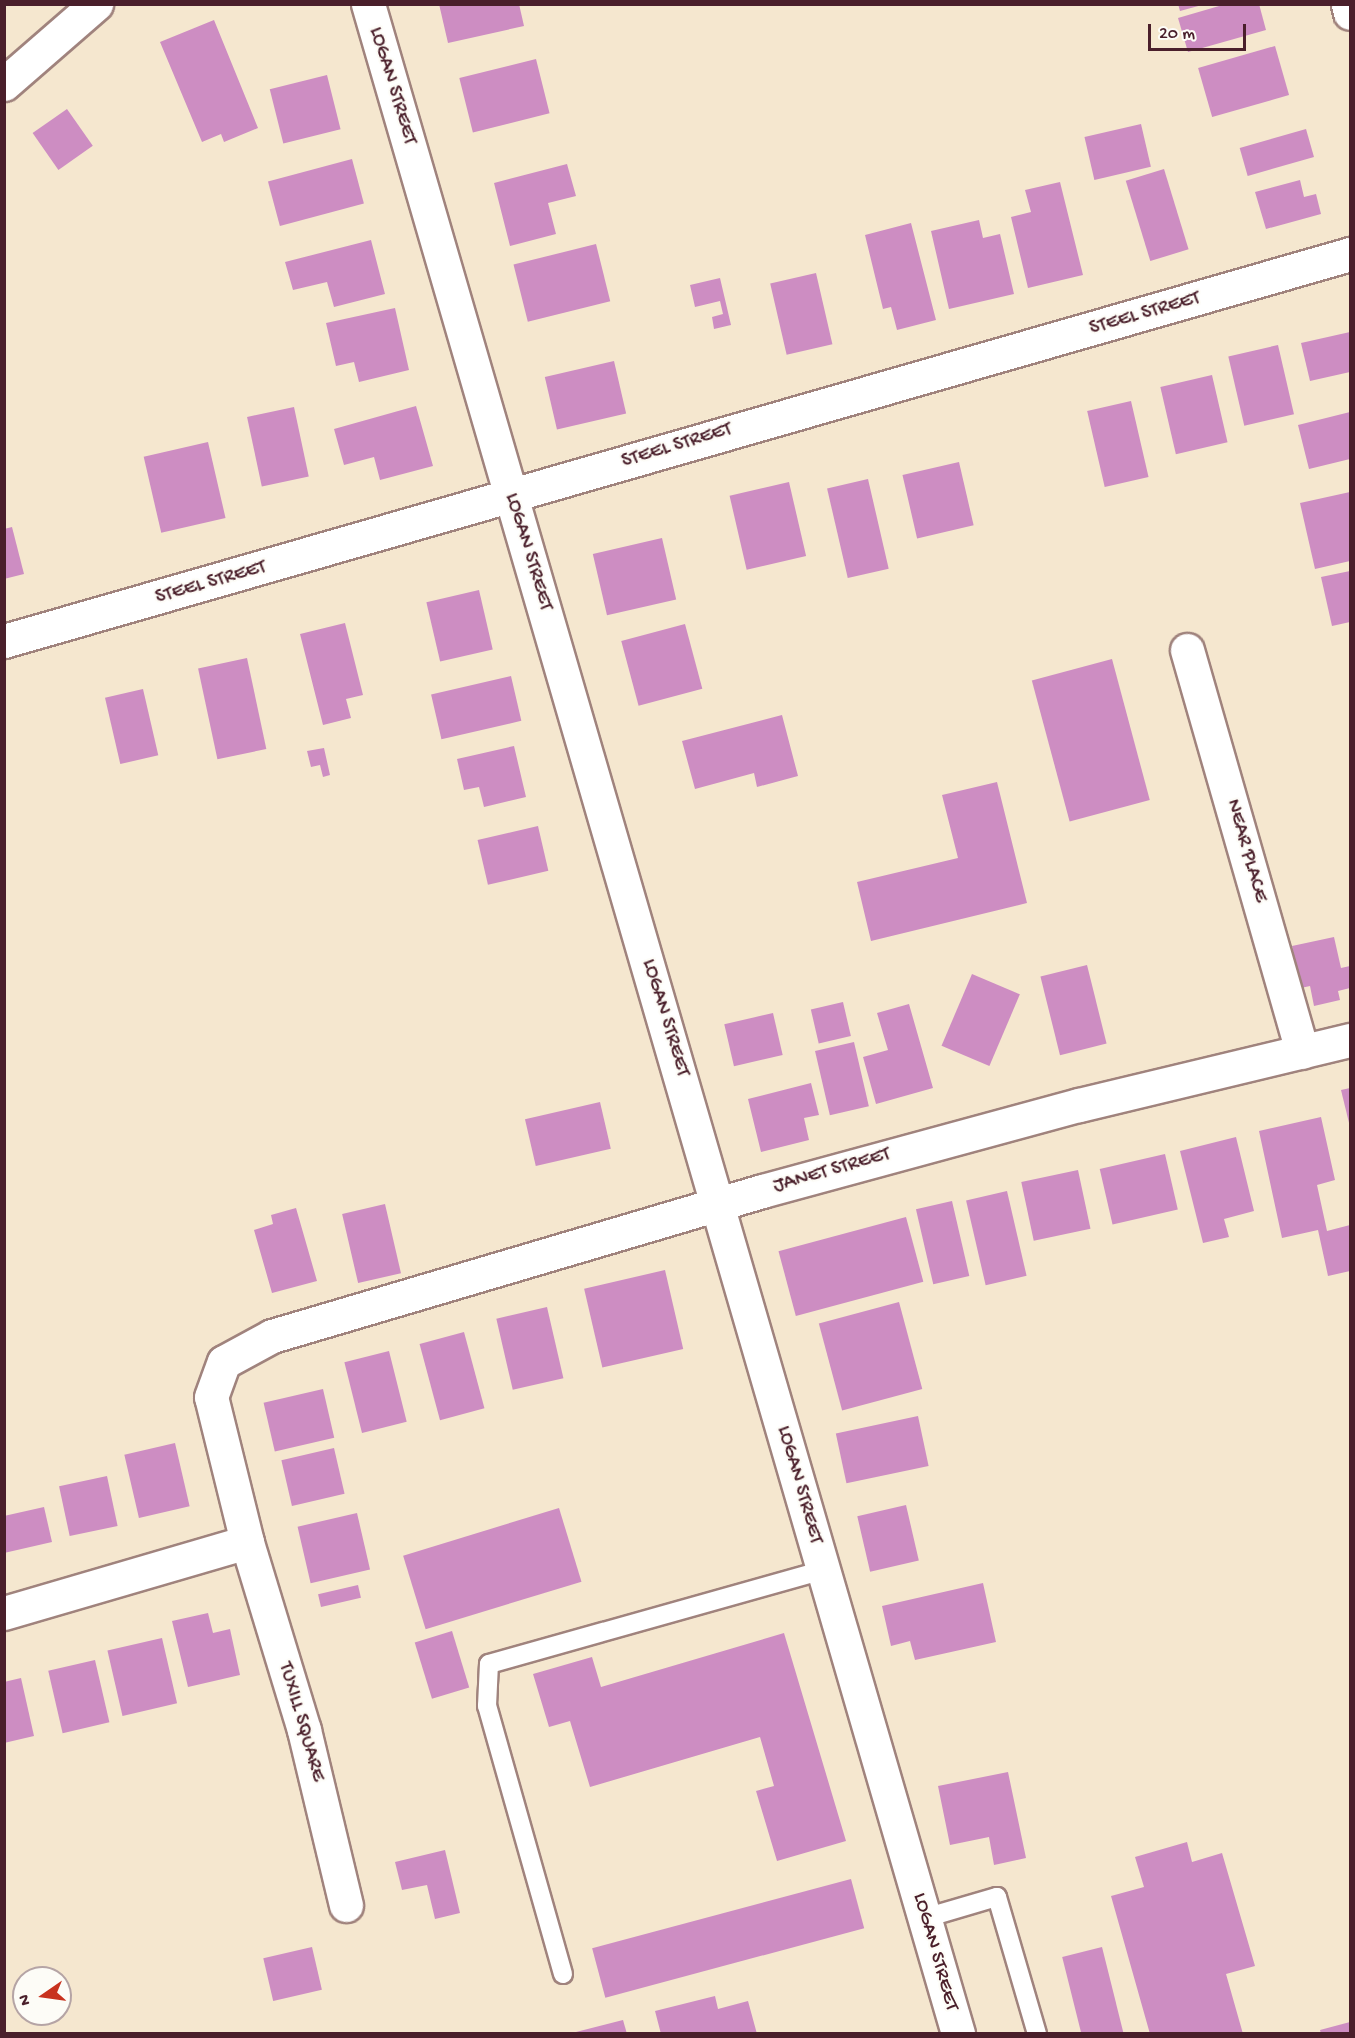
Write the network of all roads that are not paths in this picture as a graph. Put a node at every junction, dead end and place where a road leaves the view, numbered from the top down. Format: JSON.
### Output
{"nodes":[{"id":1,"x":96,"y":4,"type":"edge"},
{"id":2,"x":368,"y":4,"type":"edge"},
{"id":3,"x":1348,"y":4,"type":"edge"},
{"id":4,"x":1350,"y":13,"type":"edge"},
{"id":5,"x":4,"y":84,"type":"edge"},
{"id":6,"x":1350,"y":254,"type":"edge"},
{"id":7,"x":511,"y":499,"type":"junction"},
{"id":8,"x":4,"y":641,"type":"edge"},
{"id":9,"x":1187,"y":650,"type":"dead end"},
{"id":10,"x":1350,"y":1040,"type":"edge"},
{"id":11,"x":1302,"y":1052,"type":"junction"},
{"id":12,"x":720,"y":1204,"type":"junction"},
{"id":13,"x":320,"y":1322,"type":"joint"},
{"id":14,"x":247,"y":1542,"type":"junction"},
{"id":15,"x":824,"y":1570,"type":"junction"},
{"id":16,"x":4,"y":1613,"type":"edge"},
{"id":17,"x":346,"y":1905,"type":"dead end"},
{"id":18,"x":925,"y":1918,"type":"junction"},
{"id":19,"x":563,"y":1974,"type":"dead end"},
{"id":20,"x":958,"y":2034,"type":"edge"},
{"id":21,"x":1037,"y":2034,"type":"edge"}],
"edges":[{"from":1,"to":5,"type":"street"},
{"from":2,"to":7,"type":"street","name":"LOGAN STREET"},
{"from":3,"to":4,"type":"street"},
{"from":6,"to":7,"type":"street","name":"STEEL STREET"},
{"from":7,"to":8,"type":"street","name":"STEEL STREET"},
{"from":7,"to":12,"type":"street","name":"LOGAN STREET"},
{"from":9,"to":11,"type":"street","name":"NEAR PLACE"},
{"from":10,"to":11,"type":"street","name":"JANET STREET"},
{"from":11,"to":12,"type":"street","name":"JANET STREET"},
{"from":12,"to":13,"type":"street","name":"JANET STREET"},
{"from":12,"to":15,"type":"street","name":"LOGAN STREET"},
{"from":13,"to":14,"type":"street","name":"TUXILL SQUARE"},
{"from":14,"to":16,"type":"street"},
{"from":14,"to":17,"type":"street","name":"TUXILL SQUARE"},
{"from":15,"to":18,"type":"street","name":"LOGAN STREET"},
{"from":15,"to":19,"type":"lane"},
{"from":18,"to":20,"type":"street","name":"LOGAN STREET"},
{"from":18,"to":21,"type":"lane"}]}
